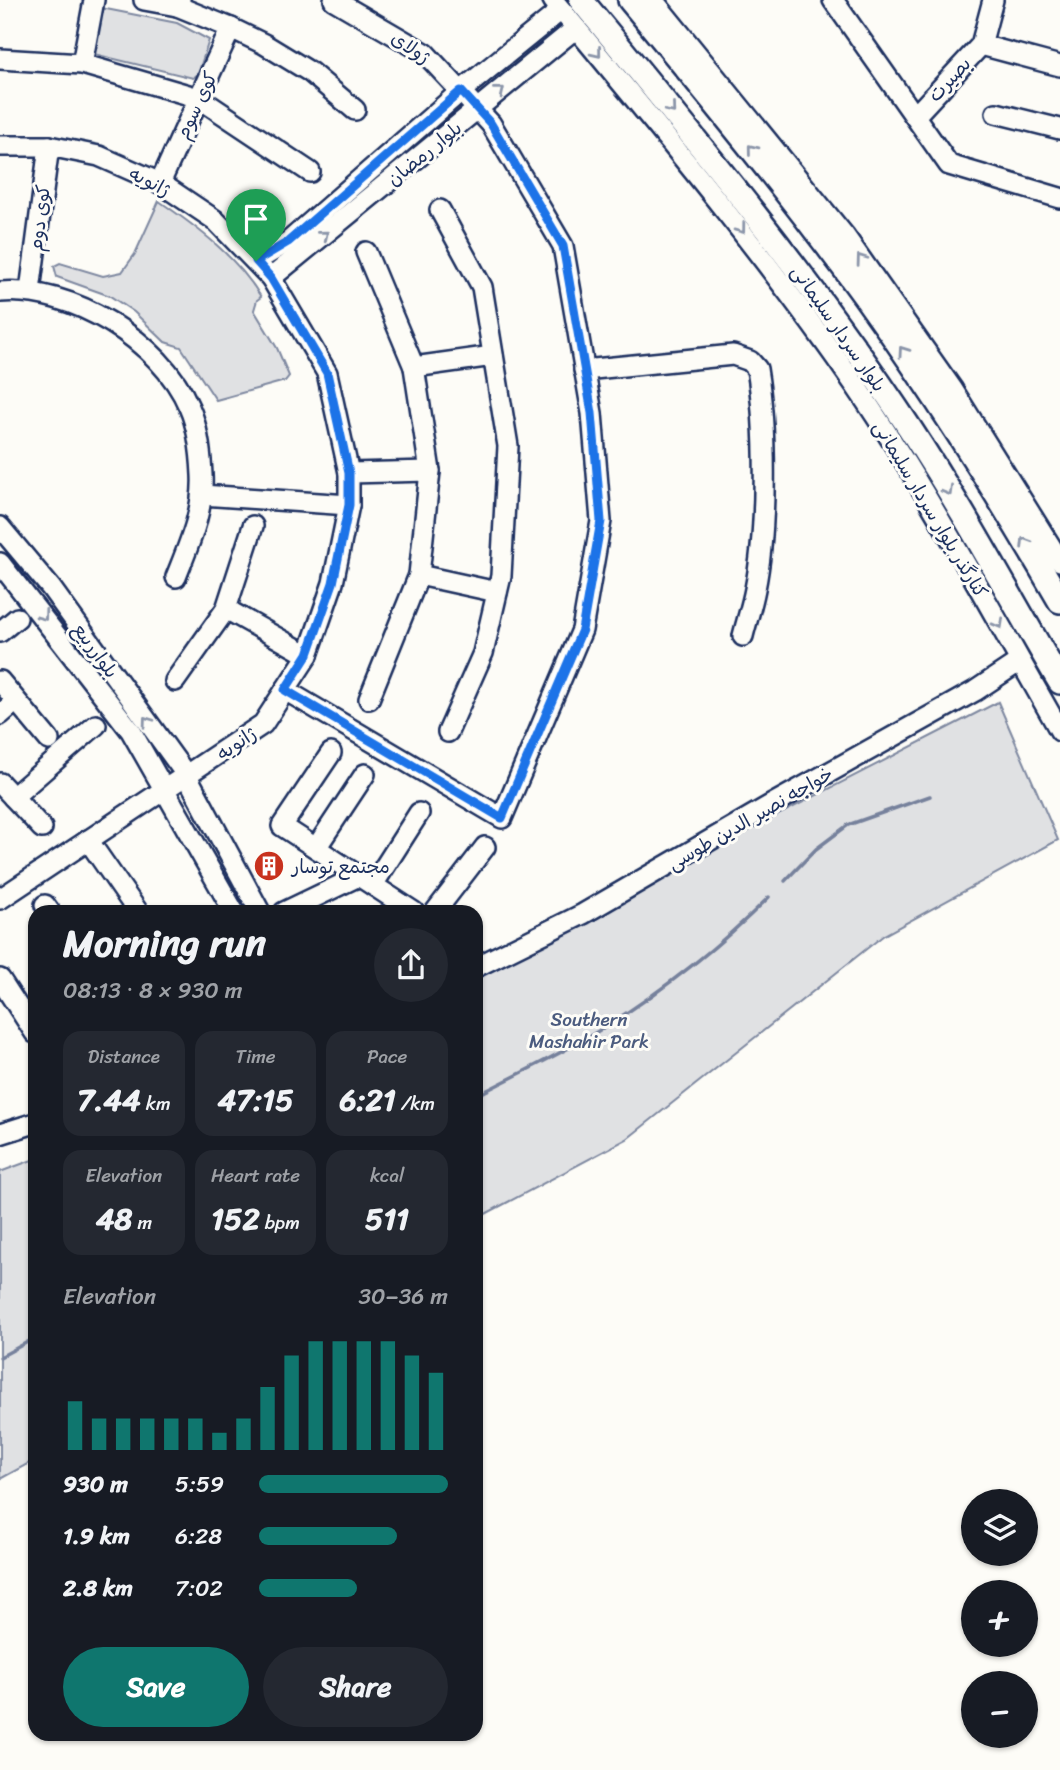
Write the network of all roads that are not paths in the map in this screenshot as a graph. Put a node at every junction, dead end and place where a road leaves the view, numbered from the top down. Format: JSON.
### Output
{"nodes":[{"id":1,"x":93,"y":0,"type":"edge"},
{"id":2,"x":144,"y":0,"type":"edge"},
{"id":3,"x":334,"y":0,"type":"edge"},
{"id":4,"x":630,"y":0,"type":"edge"},
{"id":5,"x":653,"y":0,"type":"edge"},
{"id":6,"x":833,"y":0,"type":"edge"},
{"id":7,"x":993,"y":0,"type":"edge"},
{"id":8,"x":179,"y":3,"type":"edge"},
{"id":9,"x":565,"y":3,"type":"edge"},
{"id":10,"x":231,"y":28,"type":"junction"},
{"id":11,"x":576,"y":28,"type":"junction"},
{"id":12,"x":981,"y":45,"type":"junction"},
{"id":13,"x":0,"y":59,"type":"edge"},
{"id":14,"x":82,"y":64,"type":"junction"},
{"id":15,"x":1060,"y":66,"type":"edge"},
{"id":16,"x":461,"y":91,"type":"junction"},
{"id":17,"x":199,"y":99,"type":"junction"},
{"id":18,"x":477,"y":109,"type":"junction"},
{"id":19,"x":355,"y":110,"type":"dead end"},
{"id":20,"x":996,"y":113,"type":"dead end"},
{"id":21,"x":915,"y":116,"type":"junction"},
{"id":22,"x":1060,"y":130,"type":"edge"},
{"id":23,"x":49,"y":145,"type":"junction"},
{"id":24,"x":0,"y":146,"type":"edge"},
{"id":25,"x":310,"y":172,"type":"dead end"},
{"id":26,"x":160,"y":183,"type":"junction"},
{"id":27,"x":1060,"y":198,"type":"edge"},
{"id":28,"x":439,"y":210,"type":"dead end"},
{"id":29,"x":366,"y":252,"type":"dead end"},
{"id":30,"x":260,"y":272,"type":"junction"},
{"id":31,"x":30,"y":291,"type":"junction"},
{"id":32,"x":0,"y":292,"type":"edge"},
{"id":33,"x":494,"y":356,"type":"junction"},
{"id":34,"x":414,"y":367,"type":"junction"},
{"id":35,"x":584,"y":370,"type":"junction"},
{"id":36,"x":858,"y":389,"type":"junction"},
{"id":37,"x":909,"y":428,"type":"junction"},
{"id":38,"x":430,"y":471,"type":"junction"},
{"id":39,"x":349,"y":473,"type":"junction"},
{"id":40,"x":919,"y":483,"type":"junction"},
{"id":41,"x":202,"y":495,"type":"junction"},
{"id":42,"x":349,"y":505,"type":"junction"},
{"id":43,"x":253,"y":526,"type":"dead end"},
{"id":44,"x":0,"y":527,"type":"edge"},
{"id":45,"x":1060,"y":561,"type":"edge"},
{"id":46,"x":0,"y":563,"type":"edge"},
{"id":47,"x":40,"y":575,"type":"junction"},
{"id":48,"x":419,"y":575,"type":"junction"},
{"id":49,"x":176,"y":577,"type":"dead end"},
{"id":50,"x":22,"y":589,"type":"junction"},
{"id":51,"x":497,"y":592,"type":"junction"},
{"id":52,"x":1060,"y":601,"type":"edge"},
{"id":53,"x":226,"y":609,"type":"junction"},
{"id":54,"x":16,"y":618,"type":"dead end"},
{"id":55,"x":0,"y":632,"type":"edge"},
{"id":56,"x":743,"y":636,"type":"dead end"},
{"id":57,"x":308,"y":654,"type":"junction"},
{"id":58,"x":1020,"y":661,"type":"junction"},
{"id":59,"x":0,"y":681,"type":"edge"},
{"id":60,"x":175,"y":681,"type":"dead end"},
{"id":61,"x":1060,"y":682,"type":"edge"},
{"id":62,"x":285,"y":690,"type":"junction"},
{"id":63,"x":369,"y":699,"type":"dead end"},
{"id":64,"x":16,"y":701,"type":"junction"},
{"id":65,"x":0,"y":715,"type":"edge"},
{"id":66,"x":96,"y":725,"type":"dead end"},
{"id":67,"x":1060,"y":731,"type":"edge"},
{"id":68,"x":448,"y":732,"type":"dead end"},
{"id":69,"x":49,"y":740,"type":"dead end"},
{"id":70,"x":331,"y":753,"type":"dead end"},
{"id":71,"x":365,"y":774,"type":"dead end"},
{"id":72,"x":187,"y":776,"type":"junction"},
{"id":73,"x":7,"y":790,"type":"edge"},
{"id":74,"x":165,"y":790,"type":"junction"},
{"id":75,"x":419,"y":813,"type":"dead end"},
{"id":76,"x":42,"y":828,"type":"dead end"},
{"id":77,"x":88,"y":840,"type":"junction"},
{"id":78,"x":485,"y":847,"type":"dead end"},
{"id":79,"x":316,"y":848,"type":"junction"},
{"id":80,"x":366,"y":881,"type":"junction"},
{"id":81,"x":0,"y":899,"type":"edge"},
{"id":82,"x":133,"y":905,"type":"edge"},
{"id":83,"x":230,"y":905,"type":"edge"},
{"id":84,"x":256,"y":905,"type":"edge"},
{"id":85,"x":303,"y":905,"type":"edge"},
{"id":86,"x":403,"y":905,"type":"edge"},
{"id":87,"x":440,"y":905,"type":"edge"},
{"id":88,"x":483,"y":964,"type":"edge"},
{"id":89,"x":0,"y":979,"type":"edge"},
{"id":90,"x":28,"y":1022,"type":"edge"},
{"id":91,"x":28,"y":1124,"type":"edge"},
{"id":92,"x":0,"y":1134,"type":"edge"}],
"edges":[{"from":1,"to":14,"type":"street"},
{"from":2,"to":8,"type":"street"},
{"from":3,"to":16,"type":"street","name":"ژولای"},
{"from":52,"to":4,"type":"main road","name":"بلوار سردار سلیمانی","one_way":true},
{"from":45,"to":5,"type":"street","one_way":true},
{"from":6,"to":21,"type":"street"},
{"from":7,"to":12,"type":"street","name":"بصیرت"},
{"from":8,"to":10,"type":"street"},
{"from":9,"to":11,"type":"street","name":"کنارگذر بلوار سردار سلیمانی"},
{"from":9,"to":16,"type":"street","name":"بلوار رمضان"},
{"from":9,"to":37,"type":"main road","name":"بلوار سردار سلیمانی","one_way":true},
{"from":10,"to":17,"type":"street","name":"کوی سوم"},
{"from":10,"to":19,"type":"street"},
{"from":18,"to":11,"type":"street","name":"بلوار رمضان","one_way":true},
{"from":11,"to":36,"type":"street","name":"کنارگذر بلوار سردار سلیمانی","one_way":true},
{"from":12,"to":15,"type":"street"},
{"from":12,"to":21,"type":"street","name":"بصیرت"},
{"from":13,"to":14,"type":"street"},
{"from":14,"to":17,"type":"street"},
{"from":16,"to":18,"type":"street","name":"ژولای"},
{"from":16,"to":30,"type":"street","name":"بلوار رمضان"},
{"from":17,"to":25,"type":"street"},
{"from":17,"to":26,"type":"street","name":"کوی سوم"},
{"from":30,"to":18,"type":"street","name":"بلوار رمضان","one_way":true},
{"from":18,"to":35,"type":"street","name":"ژولای"},
{"from":20,"to":22,"type":"street"},
{"from":21,"to":27,"type":"street"},
{"from":23,"to":24,"type":"street","name":"ژانویه"},
{"from":23,"to":26,"type":"street","name":"ژانویه"},
{"from":23,"to":31,"type":"street","name":"کوی دوم"},
{"from":26,"to":30,"type":"street","name":"ژانویه"},
{"from":28,"to":33,"type":"street"},
{"from":29,"to":34,"type":"street"},
{"from":30,"to":39,"type":"street","name":"ژانویه"},
{"from":31,"to":32,"type":"street"},
{"from":31,"to":41,"type":"street"},
{"from":33,"to":34,"type":"street"},
{"from":33,"to":51,"type":"street"},
{"from":34,"to":38,"type":"street"},
{"from":35,"to":56,"type":"street"},
{"from":35,"to":62,"type":"street","name":"ژولای"},
{"from":36,"to":37,"type":"street"},
{"from":36,"to":40,"type":"street","name":"کنارگذر بلوار سردار سلیمانی"},
{"from":37,"to":40,"type":"street"},
{"from":37,"to":61,"type":"main road","name":"بلوار سردار سلیمانی","one_way":true},
{"from":38,"to":39,"type":"street"},
{"from":38,"to":48,"type":"street"},
{"from":39,"to":42,"type":"street","name":"ژانویه"},
{"from":40,"to":58,"type":"street","name":"کنارگذر بلوار سردار سلیمانی","one_way":true},
{"from":41,"to":42,"type":"street"},
{"from":41,"to":49,"type":"street"},
{"from":42,"to":57,"type":"street","name":"ژانویه"},
{"from":43,"to":53,"type":"street"},
{"from":44,"to":47,"type":"street","name":"بلوارربیع"},
{"from":46,"to":50,"type":"street","name":"بلوارربیع"},
{"from":47,"to":50,"type":"street"},
{"from":72,"to":47,"type":"street","name":"بلوارربیع","one_way":true},
{"from":48,"to":51,"type":"street"},
{"from":48,"to":63,"type":"street"},
{"from":50,"to":74,"type":"street","name":"بلوارربیع","one_way":true},
{"from":51,"to":68,"type":"street"},
{"from":53,"to":57,"type":"street"},
{"from":53,"to":60,"type":"street"},
{"from":54,"to":55,"type":"street"},
{"from":57,"to":62,"type":"street","name":"ژانویه"},
{"from":58,"to":67,"type":"street","name":"کنارگذر بلوار سردار سلیمانی"},
{"from":58,"to":88,"type":"street","name":"خواجه نصیر الدین طوسی"},
{"from":59,"to":64,"type":"street"},
{"from":62,"to":72,"type":"street","name":"ژانویه"},
{"from":64,"to":65,"type":"street"},
{"from":64,"to":69,"type":"street"},
{"from":66,"to":73,"type":"street"},
{"from":70,"to":79,"type":"street"},
{"from":71,"to":79,"type":"street"},
{"from":72,"to":74,"type":"street","name":"ژانویه"},
{"from":72,"to":84,"type":"street","name":"بلوارربیع"},
{"from":73,"to":76,"type":"street"},
{"from":74,"to":77,"type":"street","name":"ژانویه"},
{"from":74,"to":83,"type":"street","name":"بلوارربیع"},
{"from":75,"to":80,"type":"street"},
{"from":77,"to":81,"type":"street","name":"ژانویه"},
{"from":77,"to":82,"type":"street"},
{"from":78,"to":87,"type":"street"},
{"from":79,"to":80,"type":"street"},
{"from":80,"to":85,"type":"street"},
{"from":80,"to":86,"type":"street"},
{"from":89,"to":90,"type":"street"},
{"from":91,"to":92,"type":"street"}]}
